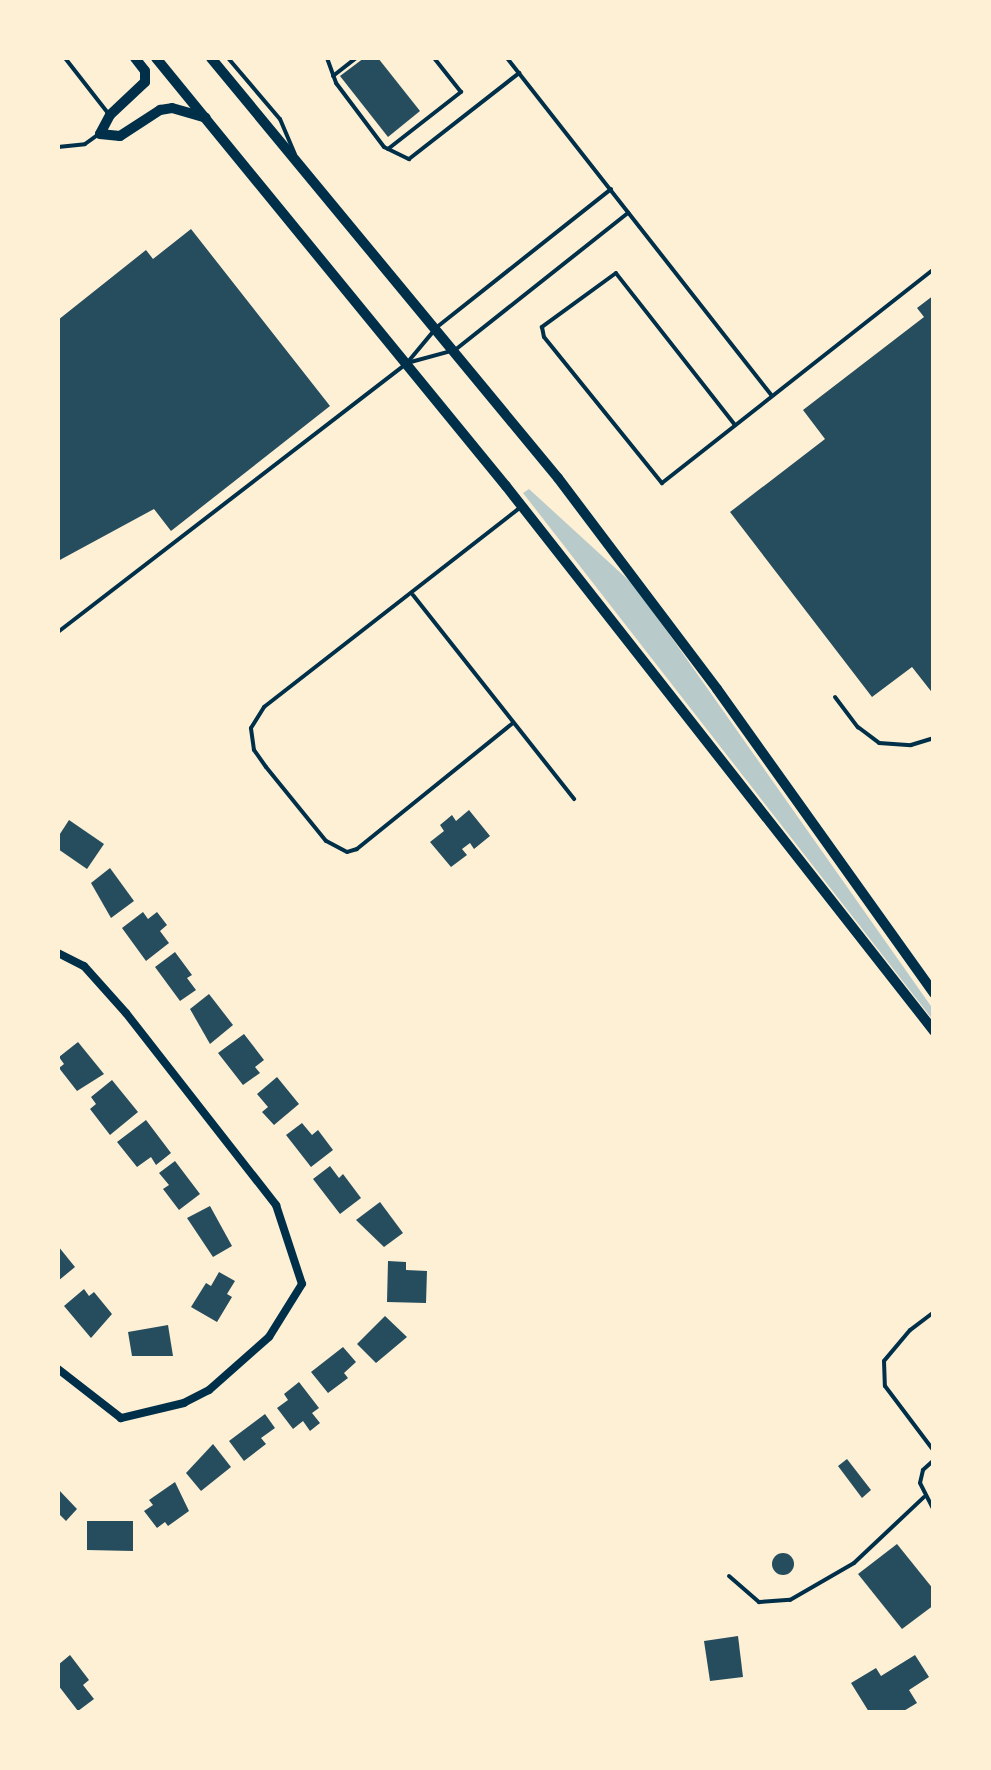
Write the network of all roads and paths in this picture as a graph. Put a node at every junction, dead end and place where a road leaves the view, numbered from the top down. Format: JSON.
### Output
{"nodes":[{"id":1,"x":65,"y":58,"type":"edge"},
{"id":2,"x":134,"y":58,"type":"edge"},
{"id":3,"x":156,"y":58,"type":"edge"},
{"id":4,"x":211,"y":58,"type":"edge"},
{"id":5,"x":228,"y":58,"type":"edge"},
{"id":6,"x":327,"y":58,"type":"edge"},
{"id":7,"x":356,"y":58,"type":"edge"},
{"id":8,"x":434,"y":58,"type":"edge"},
{"id":9,"x":507,"y":58,"type":"edge"},
{"id":10,"x":519,"y":73,"type":"junction"},
{"id":11,"x":333,"y":76,"type":"junction"},
{"id":12,"x":110,"y":115,"type":"junction"},
{"id":13,"x":206,"y":118,"type":"junction"},
{"id":14,"x":100,"y":134,"type":"junction"},
{"id":15,"x":58,"y":147,"type":"edge"},
{"id":16,"x":388,"y":149,"type":"junction"},
{"id":17,"x":299,"y":163,"type":"junction"},
{"id":18,"x":611,"y":189,"type":"junction"},
{"id":19,"x":629,"y":212,"type":"junction"},
{"id":20,"x":934,"y":269,"type":"edge"},
{"id":21,"x":437,"y":328,"type":"junction"},
{"id":22,"x":455,"y":350,"type":"junction"},
{"id":23,"x":408,"y":363,"type":"junction"},
{"id":24,"x":772,"y":396,"type":"junction"},
{"id":25,"x":735,"y":424,"type":"junction"},
{"id":26,"x":522,"y":506,"type":"junction"},
{"id":27,"x":413,"y":595,"type":"junction"},
{"id":28,"x":58,"y":632,"type":"edge"},
{"id":29,"x":835,"y":696,"type":"dead end"},
{"id":30,"x":513,"y":723,"type":"junction"},
{"id":31,"x":934,"y":738,"type":"edge"},
{"id":32,"x":574,"y":800,"type":"dead end"},
{"id":33,"x":58,"y":954,"type":"edge"},
{"id":34,"x":934,"y":994,"type":"edge"},
{"id":35,"x":934,"y":1031,"type":"edge"},
{"id":36,"x":934,"y":1312,"type":"edge"},
{"id":37,"x":58,"y":1369,"type":"edge"},
{"id":38,"x":934,"y":1452,"type":"edge"},
{"id":39,"x":934,"y":1460,"type":"edge"},
{"id":40,"x":924,"y":1497,"type":"junction"},
{"id":41,"x":934,"y":1510,"type":"edge"},
{"id":42,"x":728,"y":1576,"type":"dead end"}],
"edges":[{"from":1,"to":12,"type":"lane"},
{"from":2,"to":12,"type":"main road"},
{"from":3,"to":13,"type":"main road"},
{"from":4,"to":17,"type":"main road"},
{"from":5,"to":17,"type":"lane"},
{"from":6,"to":11,"type":"lane"},
{"from":7,"to":11,"type":"lane"},
{"from":8,"to":16,"type":"lane"},
{"from":9,"to":10,"type":"lane"},
{"from":10,"to":16,"type":"lane"},
{"from":10,"to":18,"type":"lane"},
{"from":11,"to":16,"type":"lane"},
{"from":12,"to":14,"type":"main road"},
{"from":13,"to":14,"type":"main road"},
{"from":13,"to":23,"type":"main road"},
{"from":14,"to":15,"type":"lane"},
{"from":17,"to":21,"type":"main road"},
{"from":18,"to":19,"type":"lane"},
{"from":18,"to":21,"type":"lane"},
{"from":19,"to":22,"type":"lane"},
{"from":19,"to":24,"type":"lane"},
{"from":20,"to":24,"type":"lane"},
{"from":21,"to":22,"type":"main road"},
{"from":21,"to":23,"type":"lane"},
{"from":22,"to":23,"type":"lane"},
{"from":22,"to":34,"type":"main road"},
{"from":23,"to":26,"type":"main road"},
{"from":23,"to":28,"type":"lane"},
{"from":24,"to":25,"type":"lane"},
{"from":25,"to":25,"type":"lane"},
{"from":26,"to":27,"type":"lane"},
{"from":26,"to":35,"type":"main road"},
{"from":27,"to":30,"type":"lane"},
{"from":27,"to":30,"type":"lane"},
{"from":29,"to":31,"type":"lane"},
{"from":30,"to":32,"type":"lane"},
{"from":33,"to":37,"type":"street"},
{"from":36,"to":38,"type":"lane"},
{"from":39,"to":40,"type":"lane"},
{"from":40,"to":41,"type":"lane"},
{"from":40,"to":42,"type":"lane"}]}
